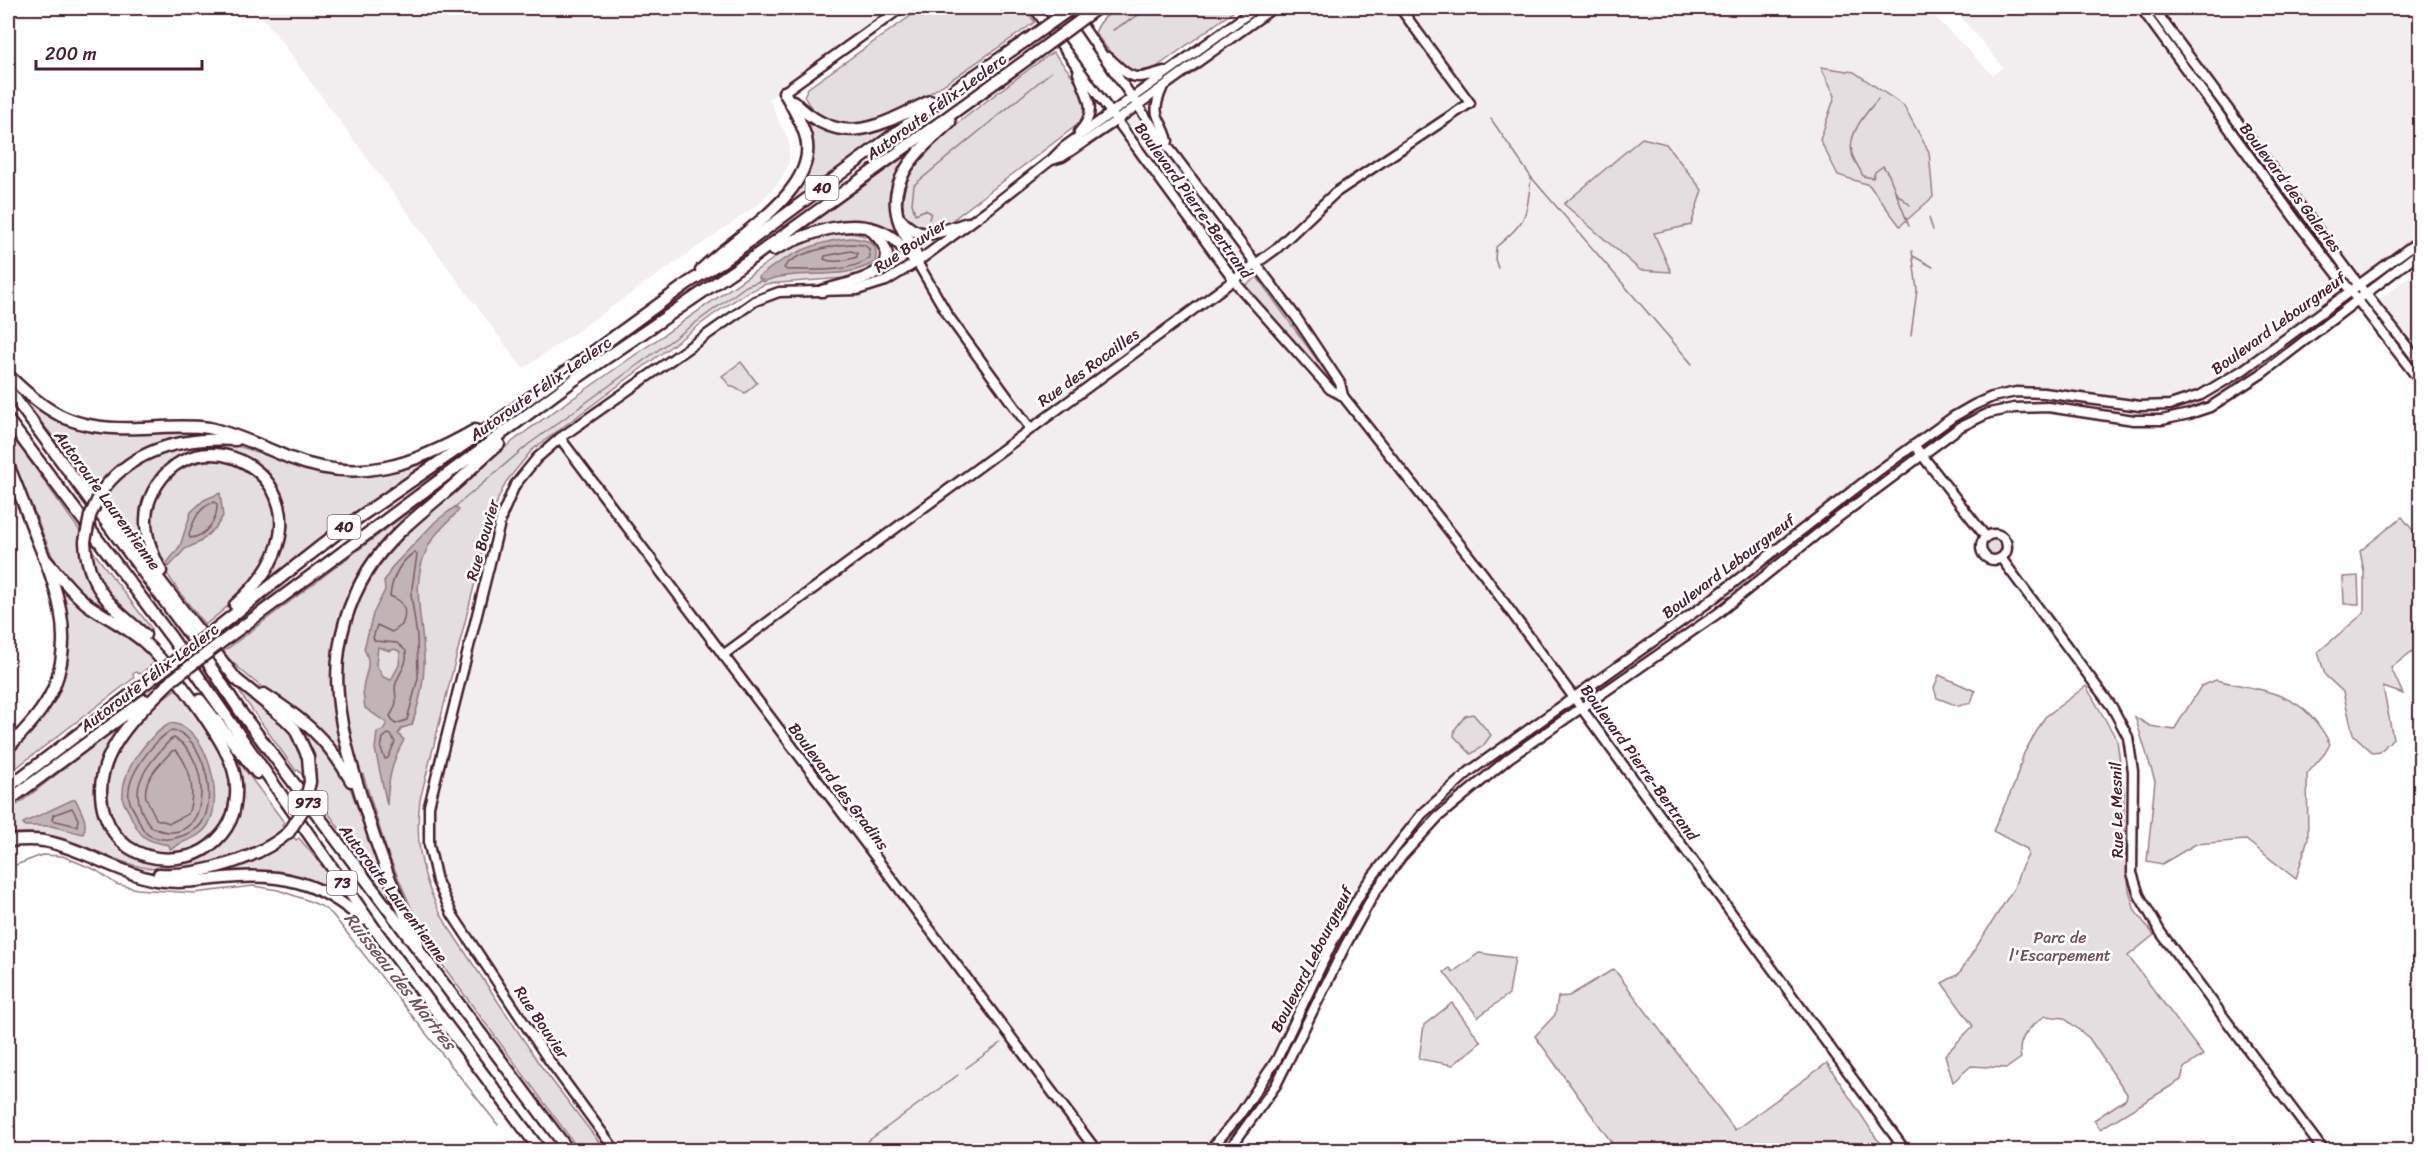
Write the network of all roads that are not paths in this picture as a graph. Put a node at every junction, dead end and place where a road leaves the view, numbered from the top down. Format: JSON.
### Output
{"nodes":[{"id":1,"x":901,"y":8,"type":"edge"},
{"id":2,"x":1034,"y":8,"type":"edge"},
{"id":3,"x":1071,"y":8,"type":"edge"},
{"id":4,"x":1096,"y":8,"type":"edge"},
{"id":5,"x":1256,"y":8,"type":"edge"},
{"id":6,"x":1273,"y":8,"type":"edge"},
{"id":7,"x":1400,"y":8,"type":"edge"},
{"id":8,"x":2141,"y":8,"type":"edge"},
{"id":9,"x":2153,"y":8,"type":"edge"},
{"id":10,"x":1099,"y":49,"type":"junction"},
{"id":11,"x":1076,"y":64,"type":"junction"},
{"id":12,"x":1173,"y":68,"type":"junction"},
{"id":13,"x":1162,"y":88,"type":"junction"},
{"id":14,"x":955,"y":89,"type":"junction"},
{"id":15,"x":985,"y":90,"type":"junction"},
{"id":16,"x":784,"y":92,"type":"junction"},
{"id":17,"x":1135,"y":102,"type":"junction"},
{"id":18,"x":1111,"y":112,"type":"junction"},
{"id":19,"x":1117,"y":120,"type":"junction"},
{"id":20,"x":1064,"y":147,"type":"junction"},
{"id":21,"x":1169,"y":148,"type":"junction"},
{"id":22,"x":1051,"y":160,"type":"junction"},
{"id":23,"x":895,"y":212,"type":"junction"},
{"id":24,"x":968,"y":223,"type":"junction"},
{"id":25,"x":870,"y":229,"type":"junction"},
{"id":26,"x":2421,"y":240,"type":"edge"},
{"id":27,"x":2421,"y":252,"type":"edge"},
{"id":28,"x":748,"y":261,"type":"junction"},
{"id":29,"x":917,"y":262,"type":"junction"},
{"id":30,"x":1257,"y":263,"type":"junction"},
{"id":31,"x":1234,"y":279,"type":"junction"},
{"id":32,"x":688,"y":283,"type":"junction"},
{"id":33,"x":2358,"y":284,"type":"junction"},
{"id":34,"x":822,"y":291,"type":"junction"},
{"id":35,"x":2351,"y":291,"type":"junction"},
{"id":36,"x":2366,"y":294,"type":"junction"},
{"id":37,"x":2358,"y":300,"type":"junction"},
{"id":38,"x":620,"y":349,"type":"junction"},
{"id":39,"x":2421,"y":363,"type":"edge"},
{"id":40,"x":8,"y":375,"type":"edge"},
{"id":41,"x":2421,"y":381,"type":"edge"},
{"id":42,"x":8,"y":389,"type":"edge"},
{"id":43,"x":1343,"y":396,"type":"junction"},
{"id":44,"x":27,"y":414,"type":"junction"},
{"id":45,"x":8,"y":420,"type":"edge"},
{"id":46,"x":1030,"y":428,"type":"junction"},
{"id":47,"x":487,"y":429,"type":"junction"},
{"id":48,"x":560,"y":438,"type":"junction"},
{"id":49,"x":245,"y":441,"type":"junction"},
{"id":50,"x":1914,"y":445,"type":"junction"},
{"id":51,"x":1923,"y":456,"type":"junction"},
{"id":52,"x":8,"y":465,"type":"edge"},
{"id":53,"x":1986,"y":537,"type":"junction"},
{"id":54,"x":2001,"y":558,"type":"junction"},
{"id":55,"x":45,"y":559,"type":"junction"},
{"id":56,"x":173,"y":595,"type":"junction"},
{"id":57,"x":208,"y":635,"type":"junction"},
{"id":58,"x":723,"y":655,"type":"junction"},
{"id":59,"x":225,"y":664,"type":"junction"},
{"id":60,"x":172,"y":680,"type":"junction"},
{"id":61,"x":1574,"y":697,"type":"junction"},
{"id":62,"x":1582,"y":708,"type":"junction"},
{"id":63,"x":8,"y":748,"type":"edge"},
{"id":64,"x":8,"y":787,"type":"edge"},
{"id":65,"x":8,"y":801,"type":"edge"},
{"id":66,"x":364,"y":808,"type":"junction"},
{"id":67,"x":306,"y":833,"type":"junction"},
{"id":68,"x":8,"y":841,"type":"edge"},
{"id":69,"x":126,"y":871,"type":"junction"},
{"id":70,"x":377,"y":932,"type":"junction"},
{"id":71,"x":429,"y":965,"type":"junction"},
{"id":72,"x":540,"y":1150,"type":"edge"},
{"id":73,"x":568,"y":1150,"type":"edge"},
{"id":74,"x":615,"y":1150,"type":"edge"},
{"id":75,"x":1096,"y":1150,"type":"edge"},
{"id":76,"x":1210,"y":1150,"type":"edge"},
{"id":77,"x":1229,"y":1150,"type":"edge"},
{"id":78,"x":1905,"y":1150,"type":"edge"},
{"id":79,"x":2324,"y":1150,"type":"edge"}],
"edges":[{"from":1,"to":16,"type":"street"},
{"from":2,"to":11,"type":"street","name":"Boulevard Pierre-Bertrand"},
{"from":3,"to":10,"type":"street","name":"Boulevard Pierre-Bertrand"},
{"from":3,"to":14,"type":"highway","name":"Autoroute Félix-Leclerc","number":"40","bridge":true},
{"from":4,"to":15,"type":"highway","name":"Autoroute Félix-Leclerc","number":"40","bridge":true},
{"from":5,"to":12,"type":"street","name":"Rue Bouvier"},
{"from":6,"to":13,"type":"street","name":"Rue Bouvier"},
{"from":7,"to":30,"type":"street","name":"Rue des Rocailles"},
{"from":8,"to":35,"type":"street","name":"Boulevard des Galeries"},
{"from":9,"to":33,"type":"street","name":"Boulevard des Galeries"},
{"from":10,"to":12,"type":"street"},
{"from":10,"to":17,"type":"street","name":"Boulevard Pierre-Bertrand"},
{"from":11,"to":18,"type":"street","name":"Boulevard Pierre-Bertrand"},
{"from":11,"to":20,"type":"street"},
{"from":12,"to":17,"type":"street","name":"Rue Bouvier"},
{"from":13,"to":17,"type":"street","name":"Rue Bouvier"},
{"from":13,"to":21,"type":"street"},
{"from":14,"to":16,"type":"highway"},
{"from":14,"to":32,"type":"highway","name":"Autoroute Félix-Leclerc","number":"40"},
{"from":15,"to":23,"type":"highway"},
{"from":15,"to":28,"type":"highway","name":"Autoroute Félix-Leclerc","number":"40"},
{"from":16,"to":32,"type":"highway"},
{"from":17,"to":18,"type":"street","name":"Rue Bouvier"},
{"from":17,"to":19,"type":"street","name":"Rue Bouvier"},
{"from":17,"to":21,"type":"street","name":"Boulevard Pierre-Bertrand"},
{"from":18,"to":19,"type":"street","name":"Boulevard Pierre-Bertrand"},
{"from":18,"to":20,"type":"street","name":"Rue Bouvier"},
{"from":19,"to":22,"type":"street","name":"Rue Bouvier"},
{"from":19,"to":31,"type":"street","name":"Boulevard Pierre-Bertrand"},
{"from":20,"to":22,"type":"street","name":"Rue Bouvier"},
{"from":21,"to":30,"type":"street","name":"Boulevard Pierre-Bertrand"},
{"from":22,"to":24,"type":"street","name":"Rue Bouvier"},
{"from":23,"to":24,"type":"highway"},
{"from":23,"to":29,"type":"highway"},
{"from":24,"to":29,"type":"street","name":"Rue Bouvier"},
{"from":25,"to":28,"type":"highway"},
{"from":25,"to":29,"type":"highway"},
{"from":25,"to":34,"type":"highway"},
{"from":26,"to":33,"type":"street","name":"Boulevard Lebourgneuf"},
{"from":27,"to":36,"type":"street","name":"Boulevard Lebourgneuf"},
{"from":28,"to":38,"type":"highway","name":"Autoroute Félix-Leclerc","number":"40"},
{"from":29,"to":34,"type":"street","name":"Rue Bouvier"},
{"from":29,"to":46,"type":"street"},
{"from":30,"to":31,"type":"street","name":"Rue des Rocailles"},
{"from":30,"to":43,"type":"street","name":"Boulevard Pierre-Bertrand"},
{"from":31,"to":43,"type":"street","name":"Boulevard Pierre-Bertrand"},
{"from":31,"to":46,"type":"street","name":"Rue des Rocailles"},
{"from":32,"to":47,"type":"highway","name":"Autoroute Félix-Leclerc","number":"40"},
{"from":33,"to":35,"type":"street","name":"Boulevard Lebourgneuf"},
{"from":33,"to":36,"type":"street","name":"Boulevard des Galeries"},
{"from":34,"to":48,"type":"street","name":"Rue Bouvier"},
{"from":35,"to":37,"type":"street","name":"Boulevard des Galeries"},
{"from":35,"to":50,"type":"street","name":"Boulevard Lebourgneuf"},
{"from":36,"to":37,"type":"street","name":"Boulevard Lebourgneuf"},
{"from":36,"to":39,"type":"street","name":"Boulevard des Galeries"},
{"from":37,"to":41,"type":"street","name":"Boulevard des Galeries"},
{"from":37,"to":51,"type":"street","name":"Boulevard Lebourgneuf"},
{"from":38,"to":60,"type":"highway","name":"Autoroute Félix-Leclerc","number":"40","bridge":true},
{"from":38,"to":66,"type":"highway"},
{"from":40,"to":49,"type":"highway"},
{"from":42,"to":44,"type":"highway","name":"Autoroute Laurentienne","number":"973"},
{"from":43,"to":61,"type":"street","name":"Boulevard Pierre-Bertrand"},
{"from":44,"to":56,"type":"highway"},
{"from":44,"to":71,"type":"highway","name":"Autoroute Laurentienne","number":"973"},
{"from":45,"to":67,"type":"highway","name":"Autoroute Laurentienne","number":"973"},
{"from":46,"to":58,"type":"street","name":"Rue des Rocailles"},
{"from":47,"to":49,"type":"highway"},
{"from":47,"to":57,"type":"highway","name":"Autoroute Félix-Leclerc","number":"40"},
{"from":48,"to":58,"type":"street","name":"Boulevard des Gradins"},
{"from":48,"to":74,"type":"street","name":"Rue Bouvier"},
{"from":49,"to":67,"type":"highway","bridge":true},
{"from":50,"to":51,"type":"street"},
{"from":50,"to":61,"type":"street","name":"Boulevard Lebourgneuf"},
{"from":51,"to":53,"type":"street"},
{"from":51,"to":62,"type":"street","name":"Boulevard Lebourgneuf"},
{"from":52,"to":55,"type":"highway"},
{"from":53,"to":54,"type":"street"},
{"from":53,"to":54,"type":"street"},
{"from":54,"to":79,"type":"street","name":"Rue Le Mesnil"},
{"from":55,"to":60,"type":"highway"},
{"from":55,"to":63,"type":"highway"},
{"from":56,"to":57,"type":"highway"},
{"from":56,"to":59,"type":"highway"},
{"from":57,"to":64,"type":"highway","name":"Autoroute Félix-Leclerc","number":"40","bridge":true},
{"from":58,"to":75,"type":"street","name":"Boulevard des Gradins"},
{"from":59,"to":66,"type":"highway"},
{"from":59,"to":69,"type":"highway","bridge":true},
{"from":60,"to":65,"type":"highway","name":"Autoroute Félix-Leclerc","number":"40"},
{"from":61,"to":62,"type":"street","name":"Boulevard Pierre-Bertrand"},
{"from":61,"to":76,"type":"street","name":"Boulevard Lebourgneuf"},
{"from":62,"to":77,"type":"street","name":"Boulevard Lebourgneuf"},
{"from":62,"to":78,"type":"street","name":"Boulevard Pierre-Bertrand"},
{"from":66,"to":71,"type":"highway"},
{"from":67,"to":70,"type":"highway","name":"Autoroute Laurentienne","number":"73"},
{"from":68,"to":69,"type":"highway"},
{"from":69,"to":70,"type":"highway"},
{"from":70,"to":72,"type":"highway","name":"Autoroute Laurentienne","number":"73"},
{"from":71,"to":73,"type":"highway","name":"Autoroute Laurentienne"}]}
